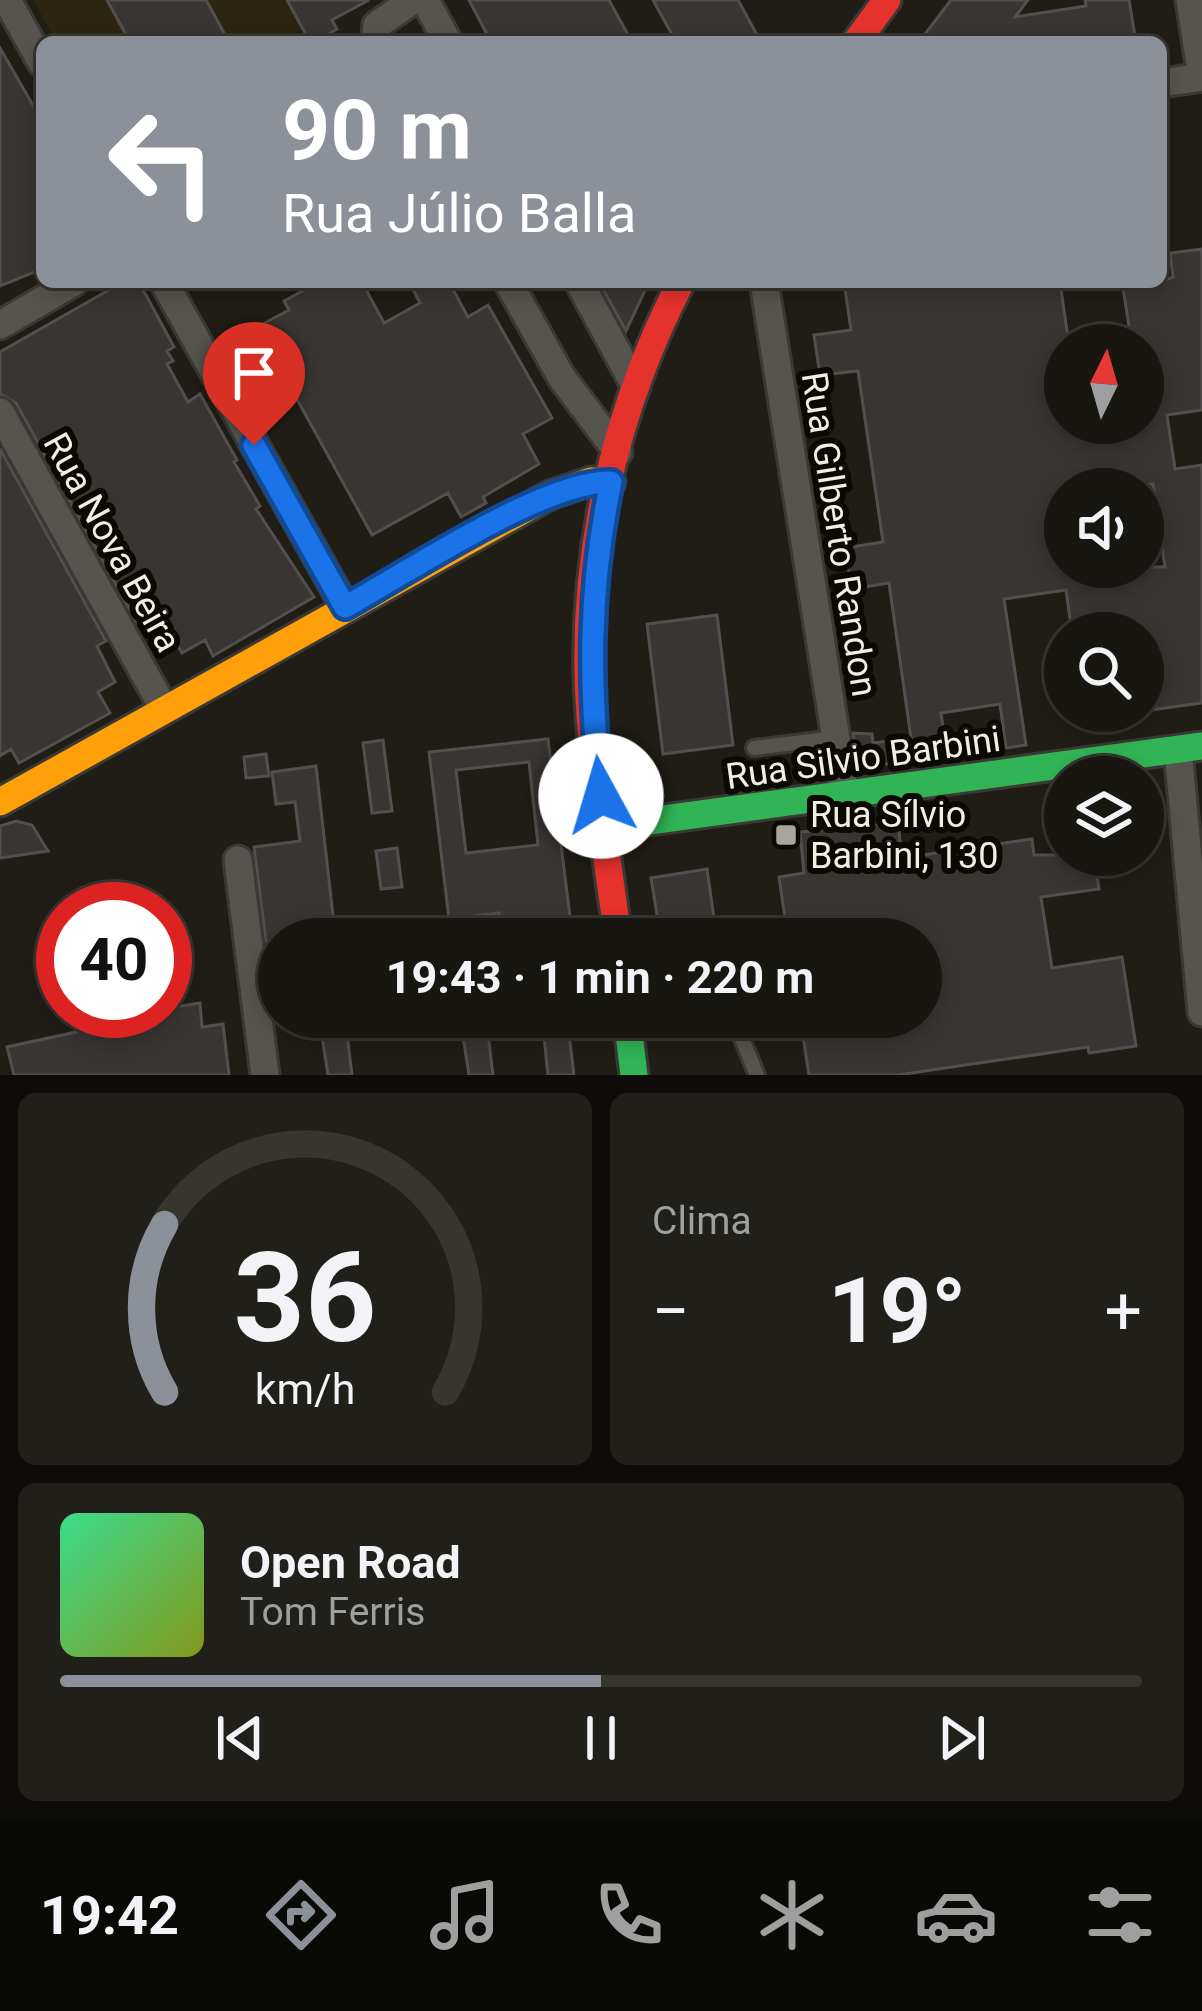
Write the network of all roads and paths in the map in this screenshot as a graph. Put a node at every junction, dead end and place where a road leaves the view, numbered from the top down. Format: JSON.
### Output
{"nodes":[{"id":1,"x":7,"y":0,"type":"edge"},
{"id":2,"x":413,"y":0,"type":"edge"},
{"id":3,"x":425,"y":0,"type":"edge"},
{"id":4,"x":887,"y":0,"type":"edge"},
{"id":5,"x":1190,"y":0,"type":"edge"},
{"id":6,"x":375,"y":36,"type":"edge"},
{"id":7,"x":445,"y":36,"type":"edge"},
{"id":8,"x":860,"y":36,"type":"edge"},
{"id":9,"x":36,"y":52,"type":"edge"},
{"id":10,"x":1202,"y":77,"type":"edge"},
{"id":11,"x":1167,"y":82,"type":"edge"},
{"id":12,"x":64,"y":288,"type":"edge"},
{"id":13,"x":167,"y":288,"type":"edge"},
{"id":14,"x":511,"y":288,"type":"edge"},
{"id":15,"x":582,"y":288,"type":"edge"},
{"id":16,"x":678,"y":288,"type":"edge"},
{"id":17,"x":765,"y":288,"type":"edge"},
{"id":18,"x":0,"y":325,"type":"edge"},
{"id":19,"x":636,"y":387,"type":"junction"},
{"id":20,"x":0,"y":412,"type":"edge"},
{"id":21,"x":619,"y":452,"type":"junction"},
{"id":22,"x":611,"y":482,"type":"junction"},
{"id":23,"x":345,"y":607,"type":"junction"},
{"id":24,"x":163,"y":707,"type":"junction"},
{"id":25,"x":835,"y":738,"type":"junction"},
{"id":26,"x":754,"y":748,"type":"dead end"},
{"id":27,"x":1190,"y":748,"type":"edge"},
{"id":28,"x":845,"y":796,"type":"junction"},
{"id":29,"x":0,"y":802,"type":"edge"},
{"id":30,"x":605,"y":827,"type":"junction"},
{"id":31,"x":238,"y":860,"type":"dead end"},
{"id":32,"x":616,"y":918,"type":"edge"},
{"id":33,"x":1202,"y":1012,"type":"edge"},
{"id":34,"x":634,"y":1038,"type":"edge"},
{"id":35,"x":742,"y":1038,"type":"edge"},
{"id":36,"x":266,"y":1075,"type":"edge"},
{"id":37,"x":634,"y":1075,"type":"edge"},
{"id":38,"x":757,"y":1075,"type":"edge"}],
"edges":[{"from":1,"to":9,"type":"street"},
{"from":2,"to":6,"type":"street"},
{"from":3,"to":7,"type":"street"},
{"from":4,"to":8,"type":"street"},
{"from":5,"to":10,"type":"street"},
{"from":10,"to":11,"type":"street"},
{"from":12,"to":18,"type":"street"},
{"from":13,"to":23,"type":"street"},
{"from":14,"to":21,"type":"street"},
{"from":15,"to":19,"type":"street"},
{"from":16,"to":19,"type":"street"},
{"from":17,"to":25,"type":"street","name":"Rua Gilberto Randon"},
{"from":19,"to":21,"type":"street"},
{"from":20,"to":24,"type":"street","name":"Rua Nova Beira"},
{"from":21,"to":22,"type":"street"},
{"from":22,"to":23,"type":"street"},
{"from":22,"to":30,"type":"street"},
{"from":23,"to":24,"type":"street"},
{"from":24,"to":29,"type":"street"},
{"from":25,"to":26,"type":"lane"},
{"from":25,"to":28,"type":"street","name":"Rua Gilberto Randon"},
{"from":27,"to":28,"type":"street","name":"Rua Silvio Barbini"},
{"from":27,"to":33,"type":"street"},
{"from":28,"to":30,"type":"street","name":"Rua Silvio Barbini"},
{"from":30,"to":32,"type":"street"},
{"from":31,"to":36,"type":"street"},
{"from":34,"to":37,"type":"street"},
{"from":35,"to":38,"type":"lane"}]}
